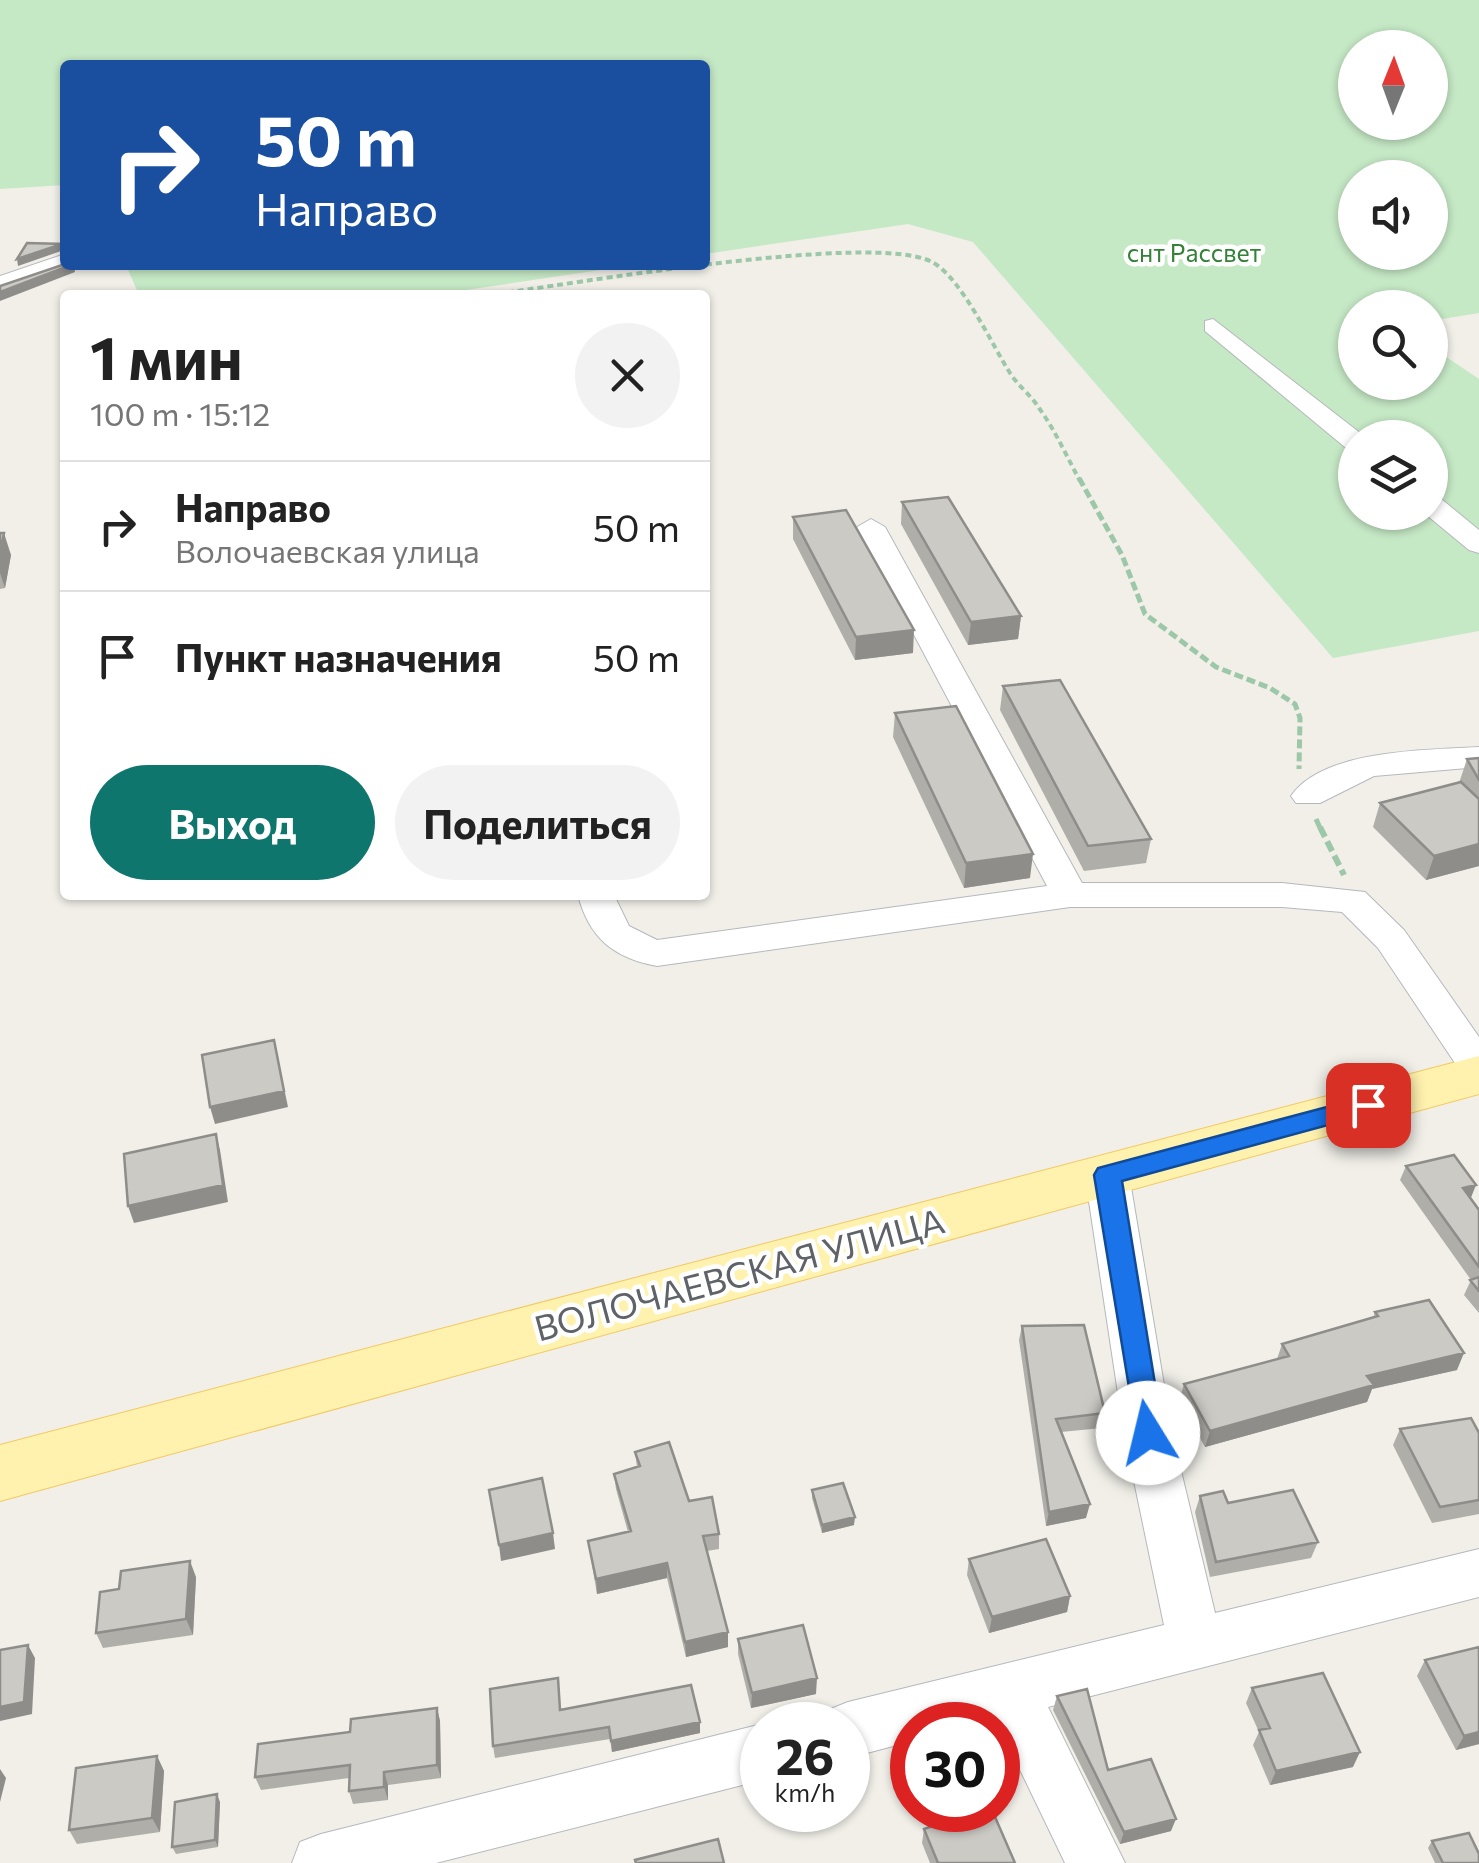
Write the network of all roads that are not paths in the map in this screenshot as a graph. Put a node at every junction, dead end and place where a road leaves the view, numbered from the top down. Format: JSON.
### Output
{"nodes":[{"id":1,"x":60,"y":263,"type":"edge"},
{"id":2,"x":0,"y":284,"type":"edge"},
{"id":3,"x":1214,"y":326,"type":"dead end"},
{"id":4,"x":1338,"y":428,"type":"edge"},
{"id":5,"x":1448,"y":519,"type":"edge"},
{"id":6,"x":871,"y":527,"type":"dead end"},
{"id":7,"x":1479,"y":544,"type":"edge"},
{"id":8,"x":1479,"y":756,"type":"edge"},
{"id":9,"x":1308,"y":796,"type":"road end"},
{"id":10,"x":1070,"y":895,"type":"junction"},
{"id":11,"x":598,"y":900,"type":"edge"},
{"id":12,"x":1479,"y":1071,"type":"edge"},
{"id":13,"x":1108,"y":1175,"type":"junction"},
{"id":14,"x":0,"y":1472,"type":"edge"},
{"id":15,"x":1479,"y":1573,"type":"edge"},
{"id":16,"x":1195,"y":1643,"type":"junction"},
{"id":17,"x":1010,"y":1689,"type":"junction"},
{"id":18,"x":870,"y":1724,"type":"edge"},
{"id":19,"x":740,"y":1758,"type":"edge"},
{"id":20,"x":321,"y":1863,"type":"edge"},
{"id":21,"x":1096,"y":1863,"type":"edge"}],
"edges":[{"from":1,"to":2,"type":"street"},
{"from":3,"to":4,"type":"street"},
{"from":5,"to":7,"type":"street"},
{"from":6,"to":10,"type":"street"},
{"from":8,"to":9,"type":"street"},
{"from":10,"to":11,"type":"street"},
{"from":10,"to":12,"type":"street"},
{"from":12,"to":13,"type":"main road","name":"ВОЛОЧАЕВСКАЯ УЛИЦА"},
{"from":13,"to":14,"type":"main road","name":"ВОЛОЧАЕВСКАЯ УЛИЦА"},
{"from":13,"to":16,"type":"street"},
{"from":15,"to":16,"type":"street"},
{"from":16,"to":17,"type":"street"},
{"from":17,"to":18,"type":"street"},
{"from":17,"to":21,"type":"street"},
{"from":19,"to":20,"type":"street"}]}
